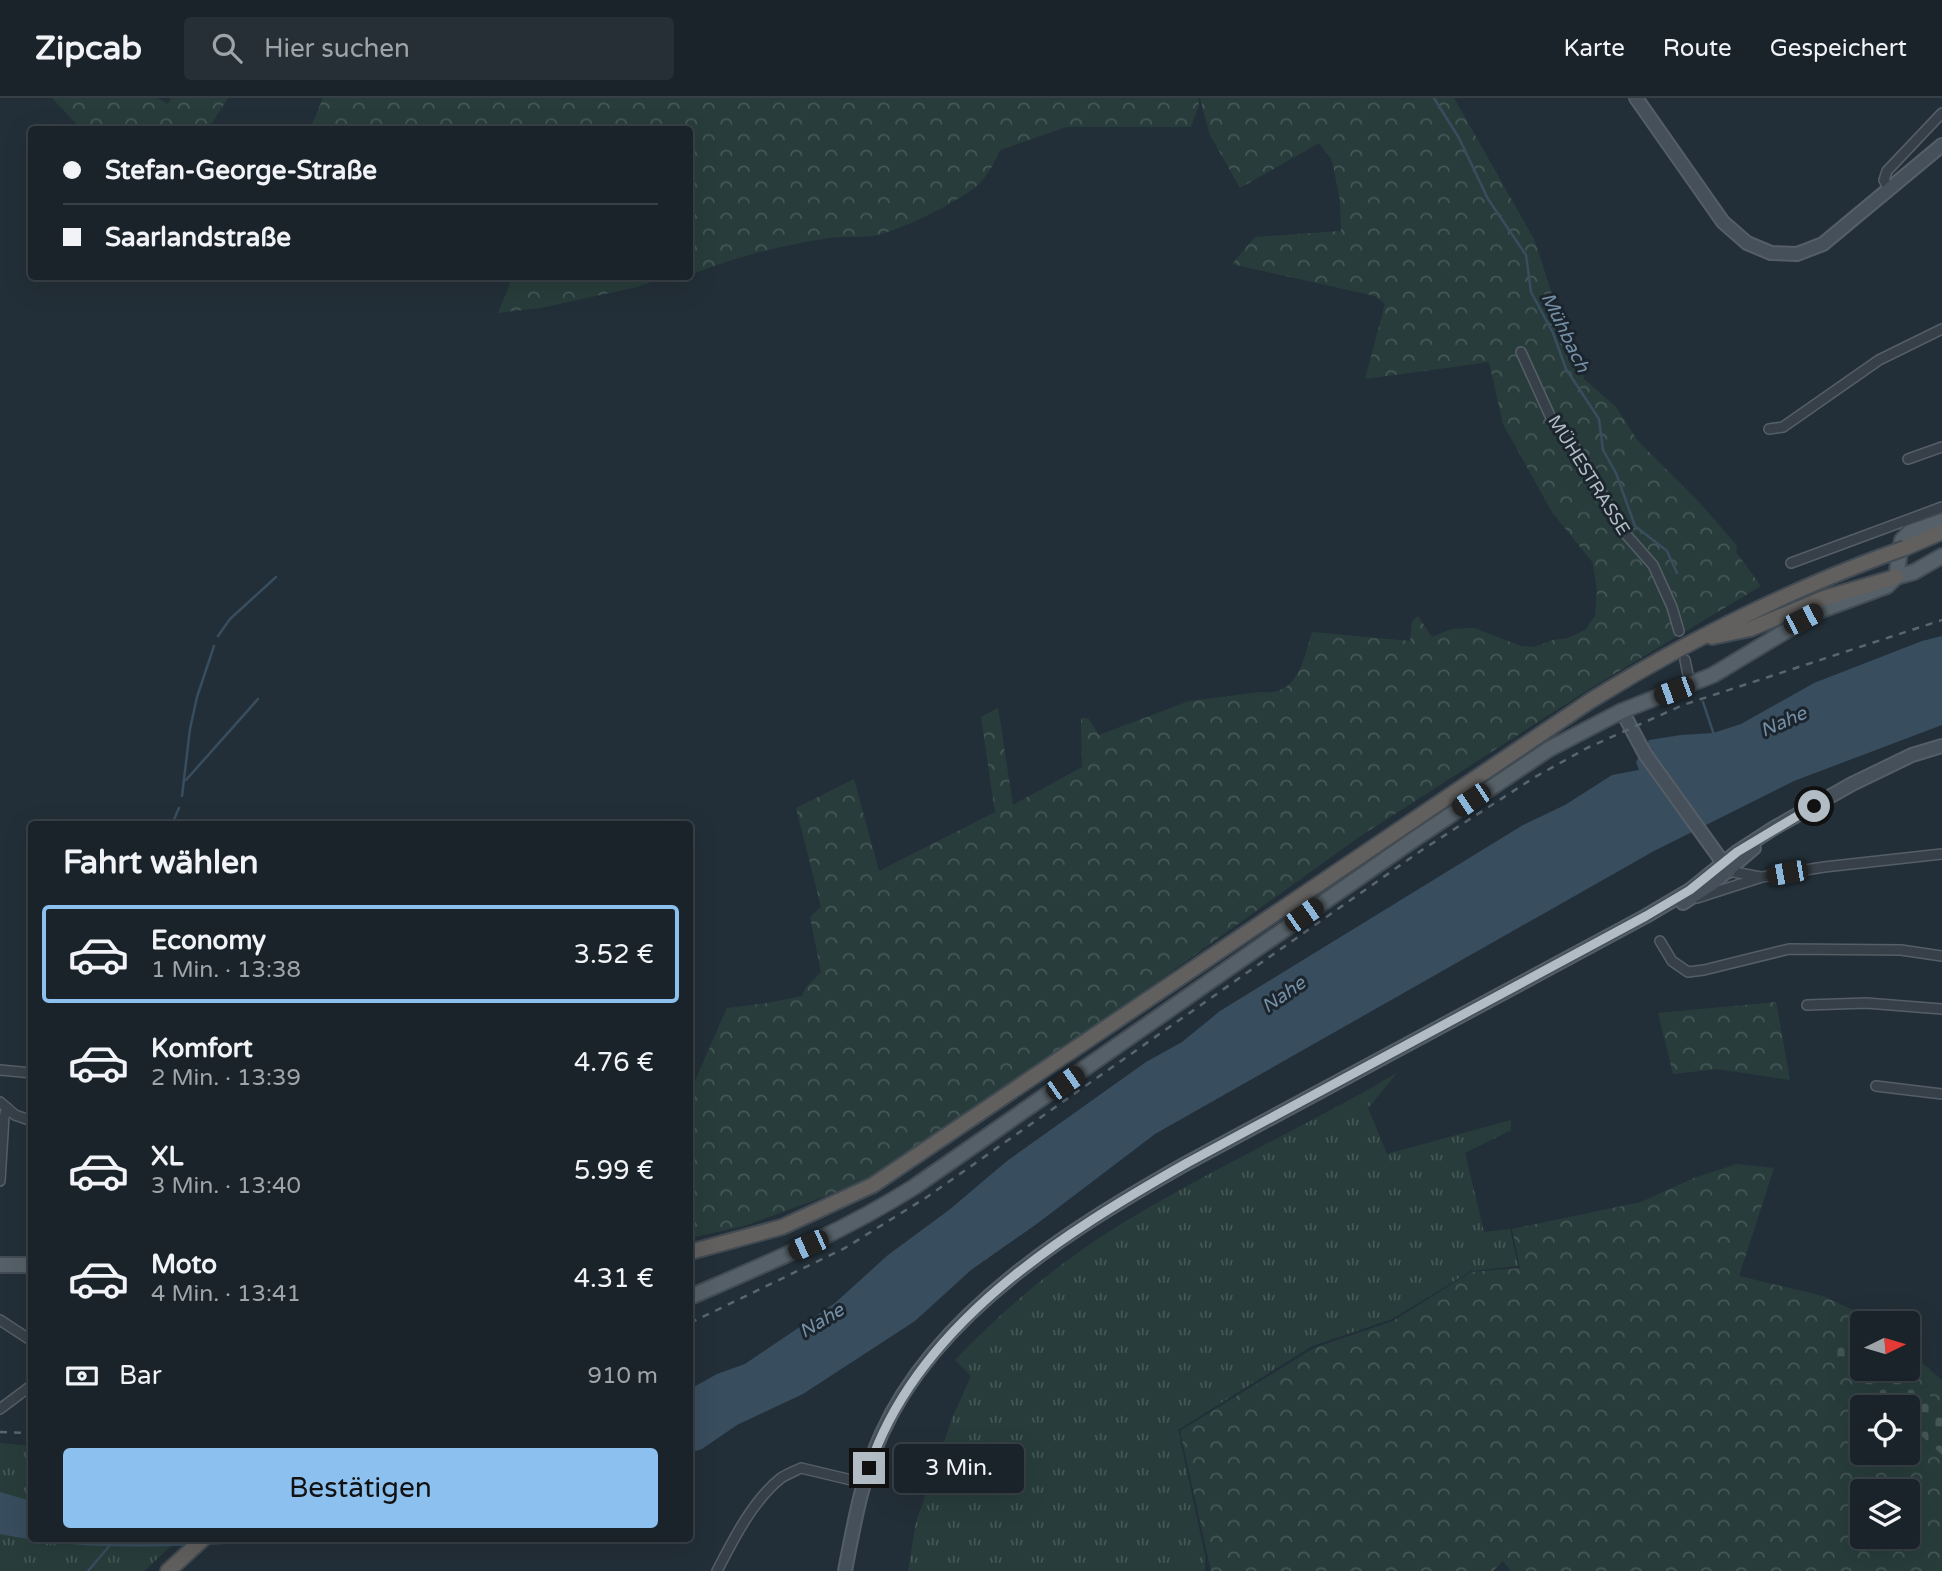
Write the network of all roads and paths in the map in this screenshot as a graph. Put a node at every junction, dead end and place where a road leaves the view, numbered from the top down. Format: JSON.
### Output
{"nodes":[{"id":1,"x":1636,"y":98,"type":"edge"},
{"id":2,"x":1942,"y":113,"type":"edge"},
{"id":3,"x":1942,"y":145,"type":"edge"},
{"id":4,"x":1889,"y":190,"type":"junction"},
{"id":5,"x":1942,"y":329,"type":"edge"},
{"id":6,"x":1521,"y":352,"type":"dead end"},
{"id":7,"x":1769,"y":429,"type":"dead end"},
{"id":8,"x":1942,"y":446,"type":"edge"},
{"id":9,"x":1908,"y":459,"type":"dead end"},
{"id":10,"x":1942,"y":507,"type":"edge"},
{"id":11,"x":1942,"y":521,"type":"edge"},
{"id":12,"x":1942,"y":532,"type":"edge"},
{"id":13,"x":1942,"y":541,"type":"edge"},
{"id":14,"x":1911,"y":546,"type":"junction"},
{"id":15,"x":1942,"y":556,"type":"edge"},
{"id":16,"x":1791,"y":563,"type":"dead end"},
{"id":17,"x":1896,"y":577,"type":"junction"},
{"id":18,"x":1679,"y":631,"type":"dead end"},
{"id":19,"x":1694,"y":642,"type":"junction"},
{"id":20,"x":1685,"y":660,"type":"dead end"},
{"id":21,"x":1690,"y":684,"type":"junction"},
{"id":22,"x":1622,"y":711,"type":"junction"},
{"id":23,"x":1942,"y":746,"type":"edge"},
{"id":24,"x":1774,"y":828,"type":"junction"},
{"id":25,"x":1747,"y":854,"type":"junction"},
{"id":26,"x":1942,"y":854,"type":"edge"},
{"id":27,"x":1725,"y":867,"type":"junction"},
{"id":28,"x":1760,"y":877,"type":"junction"},
{"id":29,"x":1745,"y":884,"type":"junction"},
{"id":30,"x":1689,"y":900,"type":"junction"},
{"id":31,"x":1646,"y":916,"type":"junction"},
{"id":32,"x":1660,"y":941,"type":"dead end"},
{"id":33,"x":1942,"y":956,"type":"edge"},
{"id":34,"x":1807,"y":1005,"type":"dead end"},
{"id":35,"x":1942,"y":1009,"type":"edge"},
{"id":36,"x":0,"y":1070,"type":"edge"},
{"id":37,"x":28,"y":1073,"type":"edge"},
{"id":38,"x":1876,"y":1086,"type":"dead end"},
{"id":39,"x":1942,"y":1094,"type":"edge"},
{"id":40,"x":4,"y":1105,"type":"edge"},
{"id":41,"x":28,"y":1119,"type":"edge"},
{"id":42,"x":0,"y":1181,"type":"edge"},
{"id":43,"x":693,"y":1251,"type":"edge"},
{"id":44,"x":0,"y":1265,"type":"edge"},
{"id":45,"x":28,"y":1265,"type":"edge"},
{"id":46,"x":693,"y":1296,"type":"edge"},
{"id":47,"x":0,"y":1320,"type":"edge"},
{"id":48,"x":28,"y":1338,"type":"edge"},
{"id":49,"x":28,"y":1388,"type":"edge"},
{"id":50,"x":0,"y":1409,"type":"edge"},
{"id":51,"x":864,"y":1483,"type":"junction"},
{"id":52,"x":200,"y":1542,"type":"edge"},
{"id":53,"x":168,"y":1571,"type":"edge"},
{"id":54,"x":717,"y":1571,"type":"edge"},
{"id":55,"x":845,"y":1571,"type":"edge"}],
"edges":[{"from":1,"to":4,"type":"main road"},
{"from":2,"to":4,"type":"street"},
{"from":3,"to":4,"type":"main road"},
{"from":5,"to":7,"type":"street"},
{"from":6,"to":18,"type":"street","name":"MÜHESTRASSE"},
{"from":8,"to":9,"type":"street"},
{"from":10,"to":16,"type":"street"},
{"from":11,"to":17,"type":"main road"},
{"from":12,"to":14,"type":"highway"},
{"from":13,"to":14,"type":"highway"},
{"from":14,"to":19,"type":"highway","bridge":true},
{"from":15,"to":17,"type":"main road"},
{"from":17,"to":19,"type":"highway"},
{"from":17,"to":21,"type":"main road"},
{"from":19,"to":43,"type":"highway"},
{"from":20,"to":21,"type":"street"},
{"from":21,"to":22,"type":"main road"},
{"from":22,"to":27,"type":"main road"},
{"from":22,"to":46,"type":"main road"},
{"from":23,"to":24,"type":"main road"},
{"from":24,"to":25,"type":"main road"},
{"from":24,"to":27,"type":"main road"},
{"from":25,"to":27,"type":"main road"},
{"from":25,"to":28,"type":"street"},
{"from":26,"to":28,"type":"street"},
{"from":27,"to":28,"type":"street"},
{"from":27,"to":29,"type":"street"},
{"from":27,"to":30,"type":"main road"},
{"from":27,"to":31,"type":"main road"},
{"from":28,"to":29,"type":"street"},
{"from":29,"to":30,"type":"street"},
{"from":30,"to":31,"type":"main road"},
{"from":31,"to":51,"type":"main road"},
{"from":32,"to":33,"type":"street"},
{"from":34,"to":35,"type":"street"},
{"from":36,"to":37,"type":"street"},
{"from":38,"to":39,"type":"street"},
{"from":40,"to":41,"type":"street"},
{"from":40,"to":42,"type":"street"},
{"from":44,"to":45,"type":"main road"},
{"from":47,"to":48,"type":"street"},
{"from":49,"to":50,"type":"street"},
{"from":51,"to":54,"type":"street"},
{"from":51,"to":55,"type":"main road"},
{"from":52,"to":53,"type":"highway"}]}
